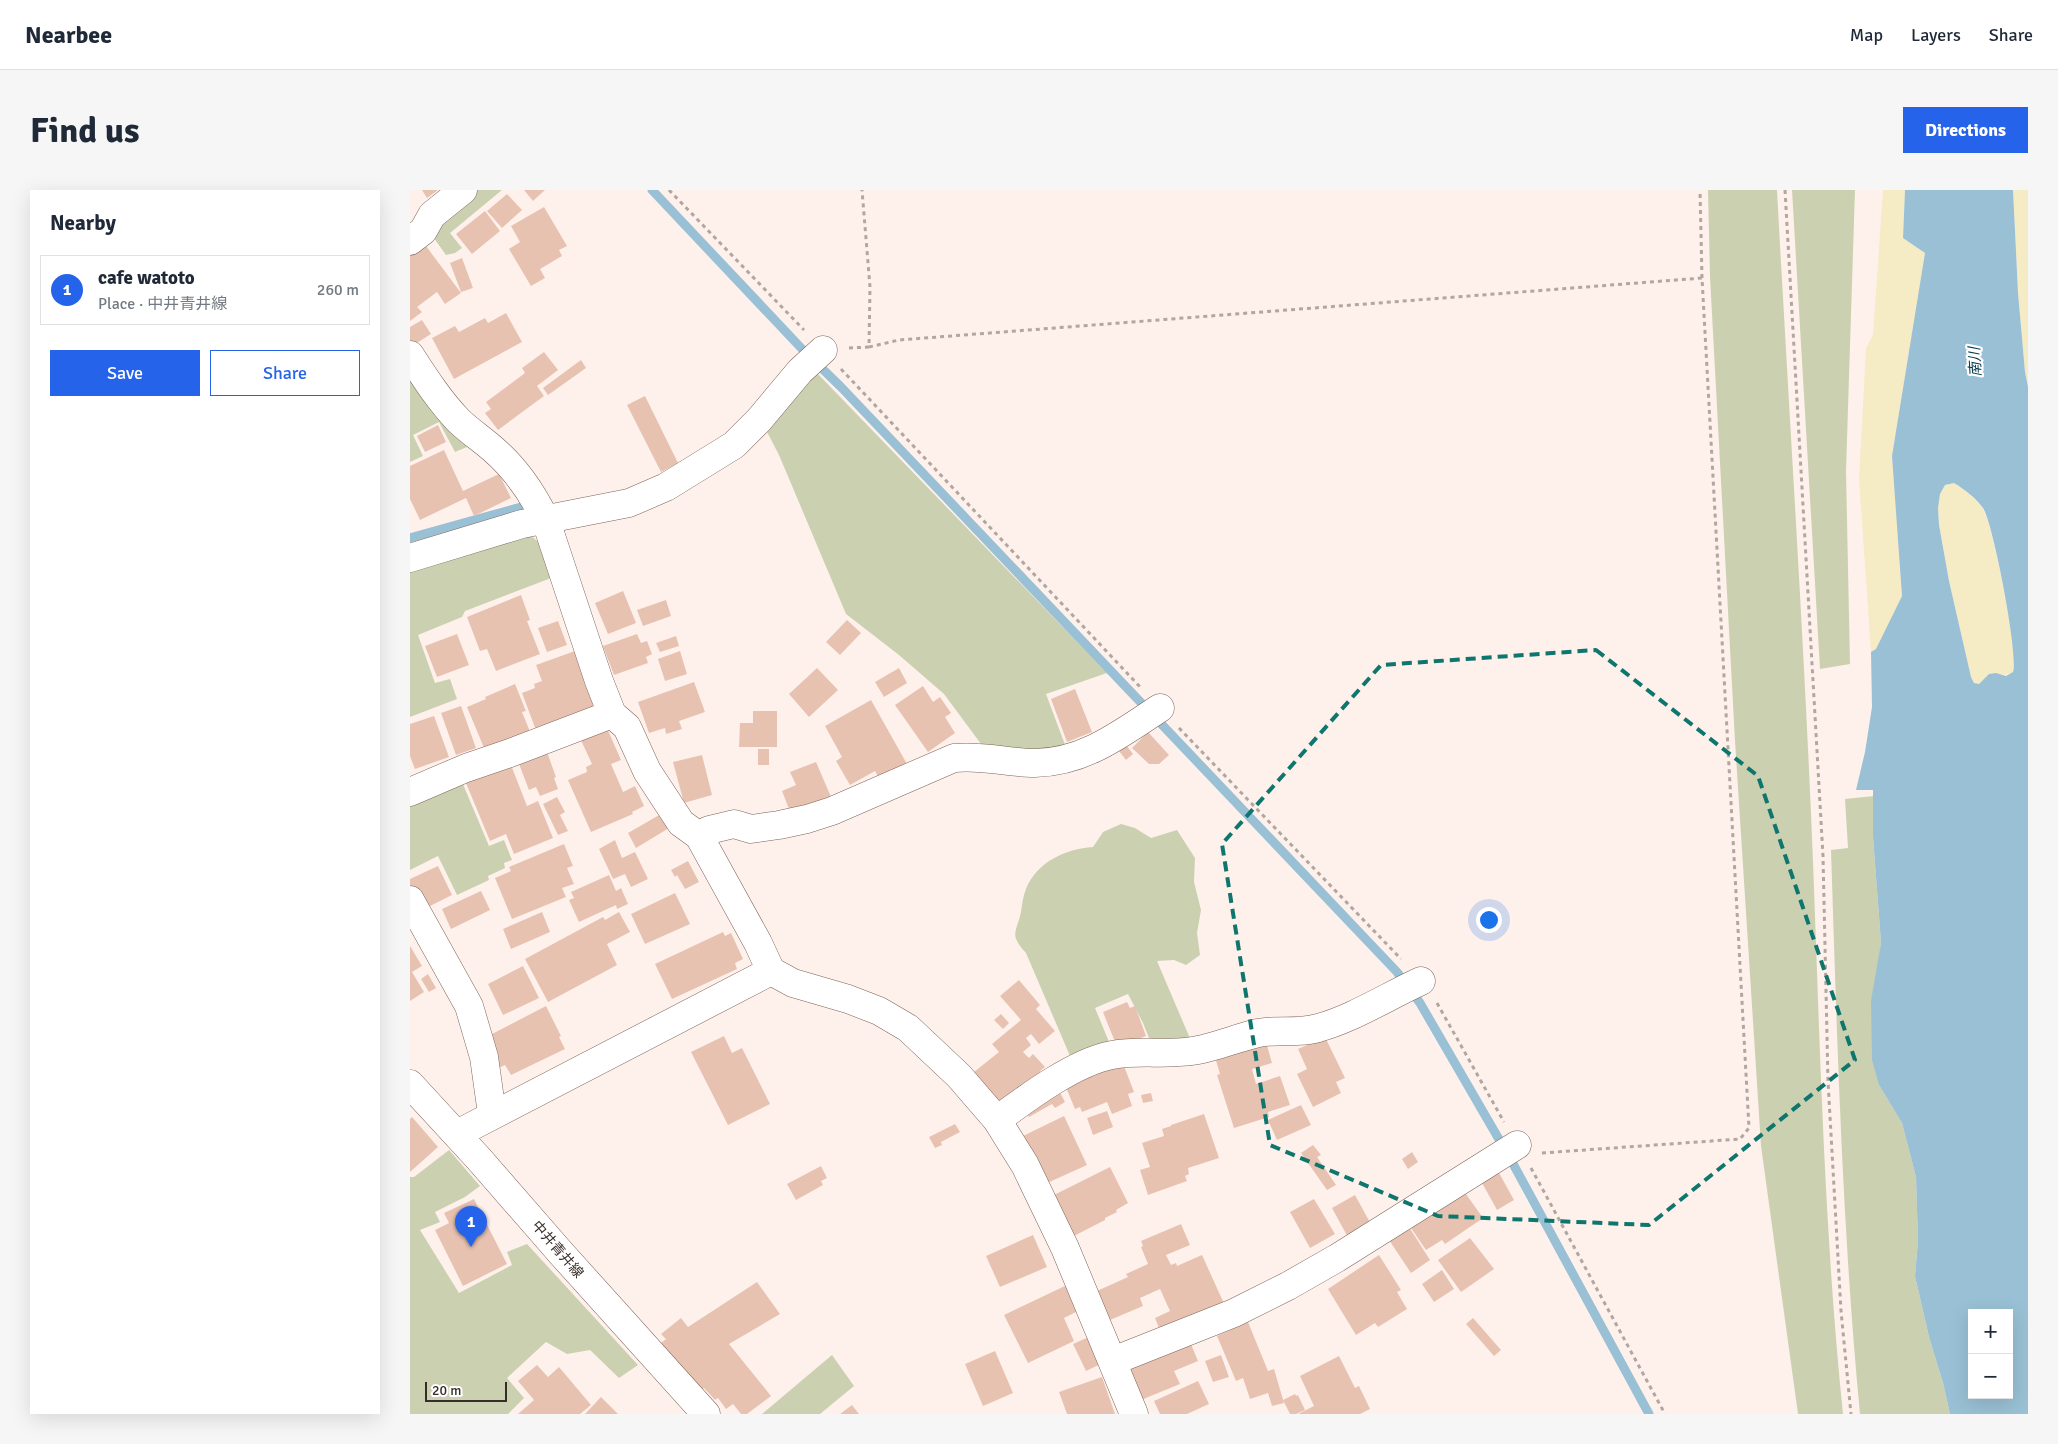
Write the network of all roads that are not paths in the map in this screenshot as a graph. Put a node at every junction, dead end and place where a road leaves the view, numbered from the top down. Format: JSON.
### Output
{"nodes":[{"id":1,"x":463,"y":190,"type":"edge"},
{"id":2,"x":410,"y":241,"type":"edge"},
{"id":3,"x":823,"y":350,"type":"road end"},
{"id":4,"x":410,"y":355,"type":"edge"},
{"id":5,"x":546,"y":521,"type":"junction"},
{"id":6,"x":410,"y":558,"type":"edge"},
{"id":7,"x":1160,"y":708,"type":"road end"},
{"id":8,"x":612,"y":714,"type":"junction"},
{"id":9,"x":410,"y":792,"type":"edge"},
{"id":10,"x":699,"y":836,"type":"junction"},
{"id":11,"x":410,"y":900,"type":"edge"},
{"id":12,"x":771,"y":971,"type":"junction"},
{"id":13,"x":1421,"y":981,"type":"road end"},
{"id":14,"x":410,"y":1084,"type":"edge"},
{"id":15,"x":492,"y":1114,"type":"junction"},
{"id":16,"x":997,"y":1120,"type":"junction"},
{"id":17,"x":456,"y":1134,"type":"junction"},
{"id":18,"x":1520,"y":1150,"type":"road end"},
{"id":19,"x":1113,"y":1361,"type":"junction"},
{"id":20,"x":706,"y":1414,"type":"edge"},
{"id":21,"x":1134,"y":1414,"type":"edge"}],
"edges":[{"from":1,"to":2,"type":"street"},
{"from":3,"to":5,"type":"street"},
{"from":4,"to":5,"type":"street"},
{"from":5,"to":6,"type":"street"},
{"from":5,"to":8,"type":"street"},
{"from":7,"to":10,"type":"street"},
{"from":8,"to":9,"type":"street"},
{"from":8,"to":10,"type":"street"},
{"from":10,"to":12,"type":"street"},
{"from":11,"to":15,"type":"street"},
{"from":12,"to":15,"type":"street"},
{"from":12,"to":16,"type":"street"},
{"from":13,"to":16,"type":"street"},
{"from":14,"to":17,"type":"street","name":"中井青井線"},
{"from":15,"to":17,"type":"street"},
{"from":16,"to":19,"type":"street"},
{"from":17,"to":20,"type":"street","name":"中井青井線"},
{"from":18,"to":19,"type":"street"},
{"from":19,"to":21,"type":"street"}]}
